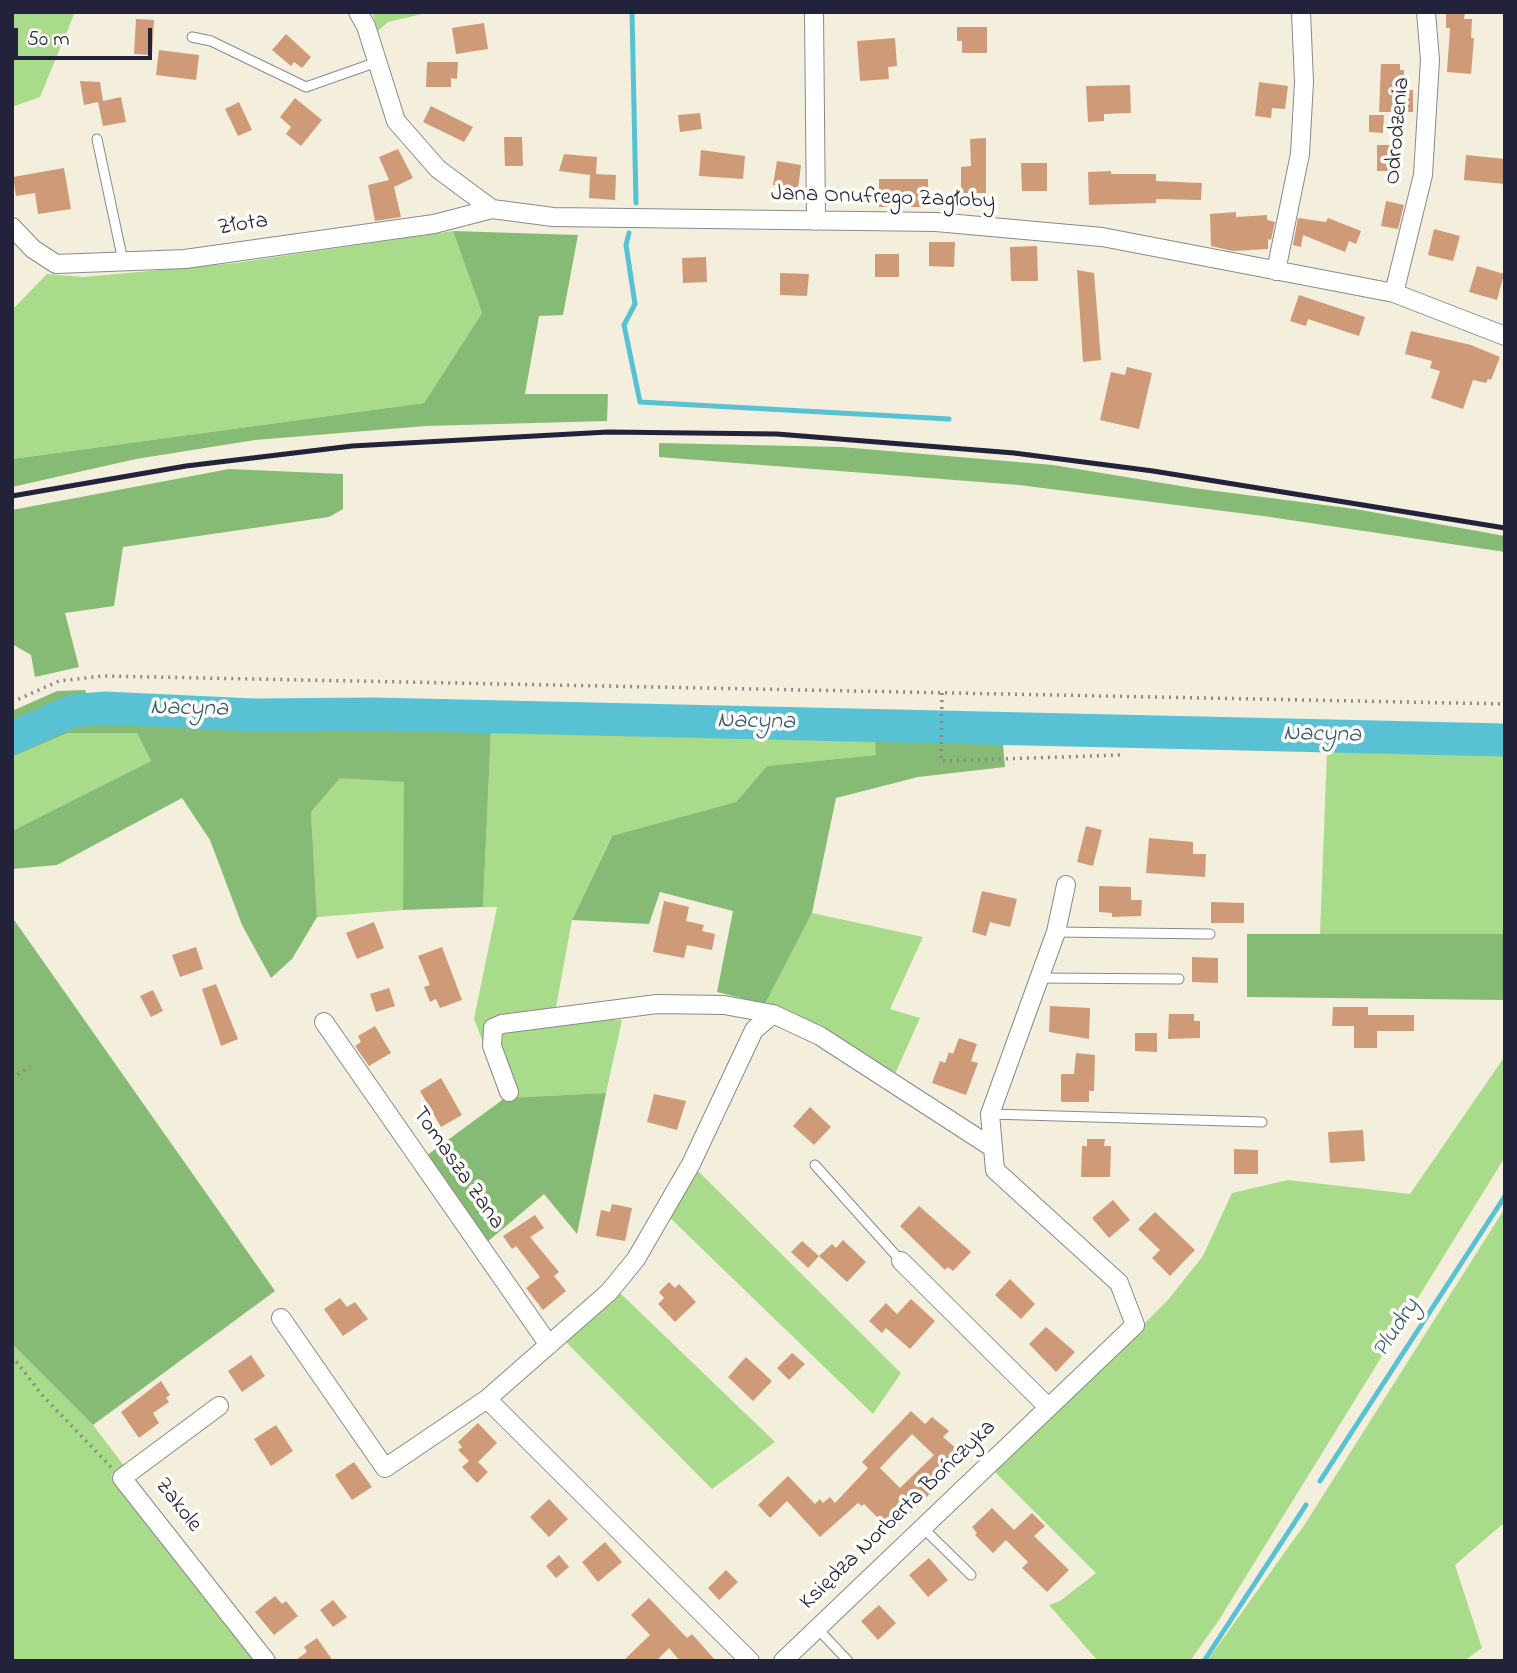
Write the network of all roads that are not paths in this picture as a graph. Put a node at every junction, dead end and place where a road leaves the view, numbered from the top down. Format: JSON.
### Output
{"nodes":[{"id":1,"x":358,"y":12,"type":"edge"},
{"id":2,"x":814,"y":12,"type":"edge"},
{"id":3,"x":1301,"y":12,"type":"edge"},
{"id":4,"x":1426,"y":12,"type":"edge"},
{"id":5,"x":192,"y":37,"type":"dead end"},
{"id":6,"x":377,"y":62,"type":"junction"},
{"id":7,"x":97,"y":139,"type":"dead end"},
{"id":8,"x":492,"y":209,"type":"junction"},
{"id":9,"x":816,"y":221,"type":"junction"},
{"id":10,"x":12,"y":227,"type":"edge"},
{"id":11,"x":123,"y":261,"type":"junction"},
{"id":12,"x":1276,"y":271,"type":"junction"},
{"id":13,"x":1394,"y":293,"type":"junction"},
{"id":14,"x":1505,"y":337,"type":"edge"},
{"id":15,"x":1066,"y":885,"type":"dead end"},
{"id":16,"x":1056,"y":932,"type":"junction"},
{"id":17,"x":1210,"y":934,"type":"dead end"},
{"id":18,"x":1040,"y":978,"type":"junction"},
{"id":19,"x":1179,"y":979,"type":"dead end"},
{"id":20,"x":773,"y":1014,"type":"junction"},
{"id":21,"x":324,"y":1022,"type":"dead end"},
{"id":22,"x":509,"y":1092,"type":"dead end"},
{"id":23,"x":990,"y":1114,"type":"junction"},
{"id":24,"x":1262,"y":1122,"type":"dead end"},
{"id":25,"x":993,"y":1148,"type":"junction"},
{"id":26,"x":815,"y":1165,"type":"dead end"},
{"id":27,"x":901,"y":1261,"type":"joint"},
{"id":28,"x":281,"y":1318,"type":"dead end"},
{"id":29,"x":549,"y":1345,"type":"junction"},
{"id":30,"x":487,"y":1399,"type":"junction"},
{"id":31,"x":219,"y":1406,"type":"dead end"},
{"id":32,"x":1048,"y":1408,"type":"junction"},
{"id":33,"x":923,"y":1528,"type":"junction"},
{"id":34,"x":971,"y":1575,"type":"dead end"},
{"id":35,"x":817,"y":1628,"type":"junction"},
{"id":36,"x":267,"y":1661,"type":"edge"},
{"id":37,"x":750,"y":1661,"type":"edge"},
{"id":38,"x":783,"y":1661,"type":"edge"},
{"id":39,"x":848,"y":1661,"type":"edge"}],
"edges":[{"from":1,"to":6,"type":"street","name":"Jana Onufrego Zagłoby"},
{"from":2,"to":9,"type":"street"},
{"from":3,"to":12,"type":"street"},
{"from":4,"to":13,"type":"street","name":"Odrodzenia"},
{"from":5,"to":6,"type":"lane"},
{"from":6,"to":8,"type":"street","name":"Jana Onufrego Zagłoby"},
{"from":7,"to":11,"type":"lane"},
{"from":8,"to":9,"type":"street","name":"Jana Onufrego Zagłoby"},
{"from":8,"to":11,"type":"street","name":"Złota"},
{"from":9,"to":12,"type":"street","name":"Jana Onufrego Zagłoby"},
{"from":10,"to":11,"type":"street","name":"Złota"},
{"from":12,"to":13,"type":"street","name":"Jana Onufrego Zagłoby"},
{"from":13,"to":14,"type":"street","name":"Jana Onufrego Zagłoby"},
{"from":15,"to":16,"type":"street","name":"Księdza Norberta Bończyka"},
{"from":16,"to":17,"type":"lane"},
{"from":16,"to":18,"type":"street","name":"Księdza Norberta Bończyka"},
{"from":18,"to":19,"type":"lane"},
{"from":18,"to":23,"type":"street","name":"Księdza Norberta Bończyka"},
{"from":20,"to":22,"type":"street"},
{"from":20,"to":25,"type":"street"},
{"from":20,"to":29,"type":"street"},
{"from":21,"to":29,"type":"street","name":"Tomasza Zana"},
{"from":23,"to":24,"type":"lane"},
{"from":23,"to":25,"type":"street","name":"Księdza Norberta Bończyka"},
{"from":25,"to":32,"type":"street","name":"Księdza Norberta Bończyka"},
{"from":26,"to":27,"type":"lane"},
{"from":27,"to":32,"type":"street"},
{"from":28,"to":30,"type":"street"},
{"from":29,"to":30,"type":"street"},
{"from":30,"to":37,"type":"street"},
{"from":31,"to":36,"type":"street","name":"Zakole"},
{"from":32,"to":33,"type":"street","name":"Księdza Norberta Bończyka"},
{"from":33,"to":34,"type":"lane"},
{"from":33,"to":35,"type":"street","name":"Księdza Norberta Bończyka"},
{"from":35,"to":38,"type":"street","name":"Księdza Norberta Bończyka"},
{"from":35,"to":39,"type":"lane"}]}
